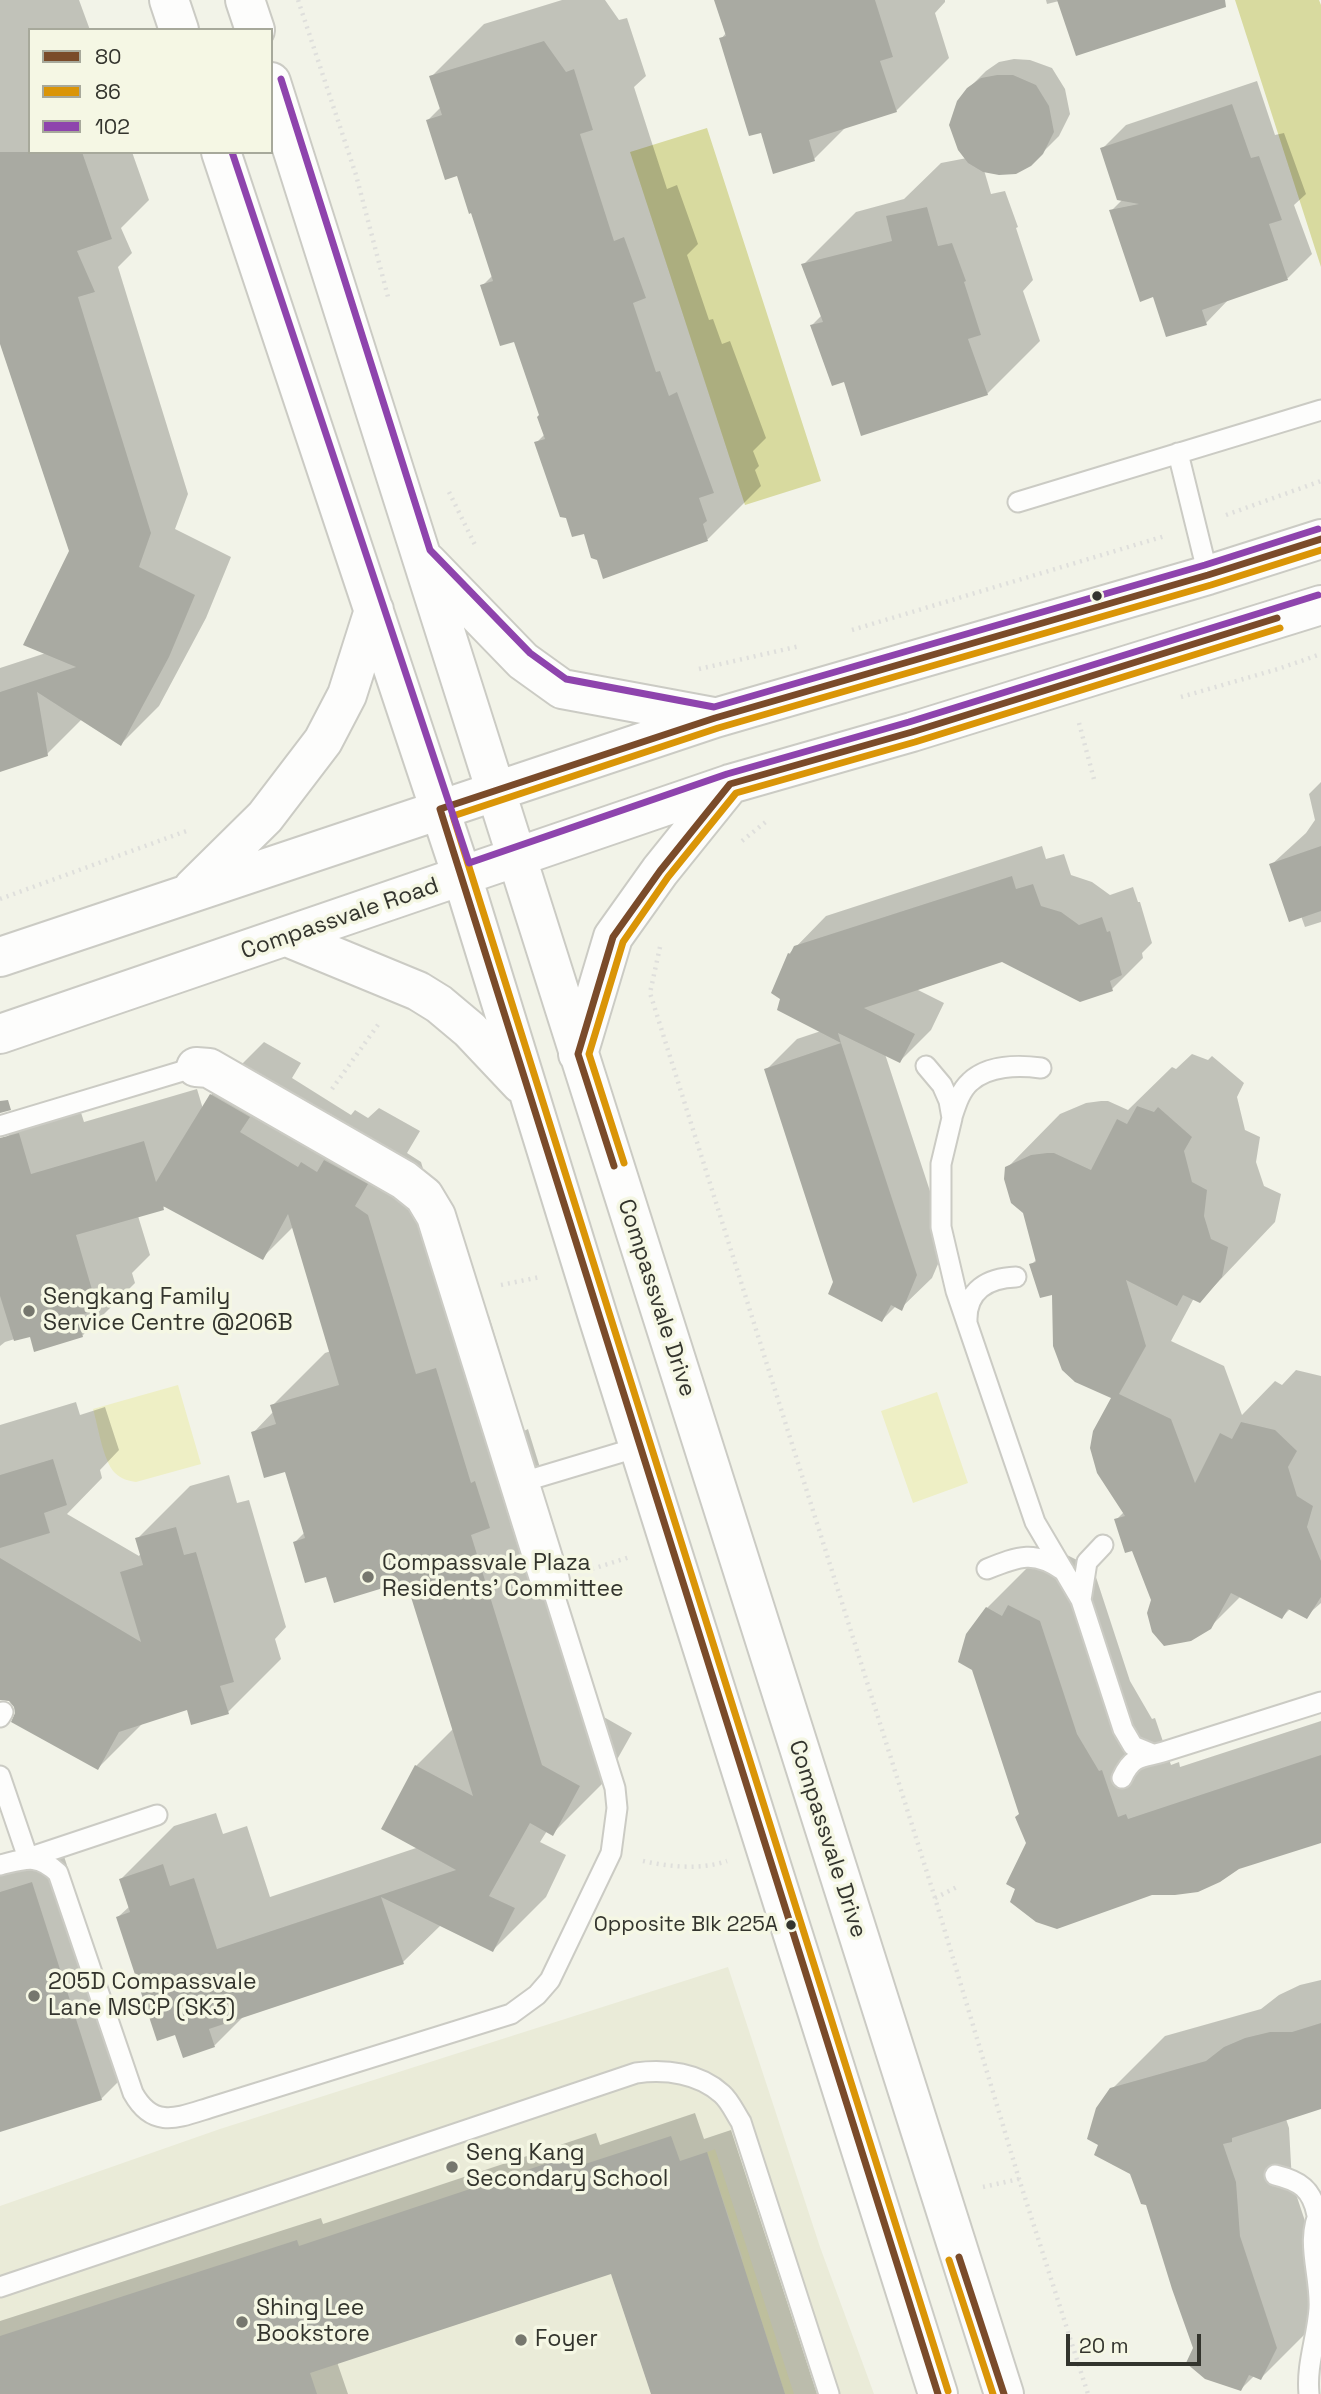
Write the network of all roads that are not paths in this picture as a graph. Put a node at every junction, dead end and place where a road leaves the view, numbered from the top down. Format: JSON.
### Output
{"nodes":[{"id":1,"x":169,"y":0,"type":"edge"},
{"id":2,"x":245,"y":0,"type":"edge"},
{"id":3,"x":178,"y":28,"type":"edge"},
{"id":4,"x":254,"y":28,"type":"edge"},
{"id":5,"x":273,"y":88,"type":"edge"},
{"id":6,"x":222,"y":154,"type":"edge"},
{"id":7,"x":1321,"y":410,"type":"edge"},
{"id":8,"x":1178,"y":453,"type":"junction"},
{"id":9,"x":1018,"y":502,"type":"dead end"},
{"id":10,"x":1321,"y":539,"type":"edge"},
{"id":11,"x":421,"y":556,"type":"junction"},
{"id":12,"x":1208,"y":575,"type":"junction"},
{"id":13,"x":1321,"y":605,"type":"edge"},
{"id":14,"x":374,"y":610,"type":"junction"},
{"id":15,"x":715,"y":718,"type":"junction"},
{"id":16,"x":730,"y":784,"type":"junction"},
{"id":17,"x":495,"y":791,"type":"junction"},
{"id":18,"x":440,"y":809,"type":"junction"},
{"id":19,"x":516,"y":856,"type":"junction"},
{"id":20,"x":462,"y":876,"type":"junction"},
{"id":21,"x":187,"y":893,"type":"junction"},
{"id":22,"x":287,"y":937,"type":"junction"},
{"id":23,"x":0,"y":957,"type":"edge"},
{"id":24,"x":0,"y":1034,"type":"edge"},
{"id":25,"x":578,"y":1054,"type":"junction"},
{"id":26,"x":926,"y":1066,"type":"dead end"},
{"id":27,"x":196,"y":1067,"type":"joint"},
{"id":28,"x":1041,"y":1068,"type":"dead end"},
{"id":29,"x":527,"y":1090,"type":"junction"},
{"id":30,"x":952,"y":1118,"type":"junction"},
{"id":31,"x":0,"y":1126,"type":"edge"},
{"id":32,"x":1016,"y":1277,"type":"dead end"},
{"id":33,"x":967,"y":1321,"type":"junction"},
{"id":34,"x":639,"y":1447,"type":"junction"},
{"id":35,"x":519,"y":1483,"type":"junction"},
{"id":36,"x":1103,"y":1545,"type":"dead end"},
{"id":37,"x":988,"y":1569,"type":"dead end"},
{"id":38,"x":1065,"y":1572,"type":"junction"},
{"id":39,"x":550,"y":1581,"type":"joint"},
{"id":40,"x":1081,"y":1600,"type":"junction"},
{"id":41,"x":1321,"y":1702,"type":"edge"},
{"id":42,"x":1150,"y":1753,"type":"junction"},
{"id":43,"x":0,"y":1776,"type":"edge"},
{"id":44,"x":1122,"y":1778,"type":"dead end"},
{"id":45,"x":157,"y":1815,"type":"dead end"},
{"id":46,"x":28,"y":1858,"type":"junction"},
{"id":47,"x":0,"y":1865,"type":"edge"},
{"id":48,"x":1275,"y":2175,"type":"dead end"},
{"id":49,"x":1319,"y":2212,"type":"edge"},
{"id":50,"x":0,"y":2287,"type":"edge"},
{"id":51,"x":1321,"y":2386,"type":"edge"},
{"id":52,"x":829,"y":2394,"type":"edge"},
{"id":53,"x":937,"y":2394,"type":"edge"},
{"id":54,"x":1004,"y":2394,"type":"edge"},
{"id":55,"x":1309,"y":2394,"type":"edge"},
{"id":56,"x":1316,"y":2394,"type":"edge"}],
"edges":[{"from":1,"to":3,"type":"street"},
{"from":2,"to":4,"type":"street"},
{"from":5,"to":11,"type":"street","name":"Compassvale Drive"},
{"from":6,"to":14,"type":"street"},
{"from":7,"to":8,"type":"lane"},
{"from":8,"to":9,"type":"lane"},
{"from":8,"to":12,"type":"lane"},
{"from":10,"to":12,"type":"street"},
{"from":11,"to":15,"type":"street"},
{"from":11,"to":17,"type":"street","name":"Compassvale Drive"},
{"from":12,"to":15,"type":"street"},
{"from":13,"to":16,"type":"street","name":"Compassvale Road"},
{"from":14,"to":18,"type":"street"},
{"from":14,"to":21,"type":"street"},
{"from":15,"to":17,"type":"street"},
{"from":16,"to":19,"type":"street","name":"Compassvale Road"},
{"from":16,"to":25,"type":"street"},
{"from":17,"to":18,"type":"street"},
{"from":17,"to":19,"type":"street","name":"Compassvale Drive"},
{"from":18,"to":20,"type":"street"},
{"from":18,"to":21,"type":"street"},
{"from":19,"to":20,"type":"street","name":"Compassvale Road"},
{"from":19,"to":25,"type":"street","name":"Compassvale Drive"},
{"from":20,"to":22,"type":"street","name":"Compassvale Road"},
{"from":20,"to":29,"type":"street"},
{"from":21,"to":23,"type":"street"},
{"from":22,"to":24,"type":"street","name":"Compassvale Road"},
{"from":22,"to":29,"type":"street"},
{"from":25,"to":54,"type":"street","name":"Compassvale Drive"},
{"from":26,"to":30,"type":"lane"},
{"from":27,"to":31,"type":"lane"},
{"from":27,"to":35,"type":"street"},
{"from":28,"to":30,"type":"lane"},
{"from":29,"to":34,"type":"street"},
{"from":30,"to":33,"type":"lane"},
{"from":32,"to":33,"type":"lane"},
{"from":33,"to":38,"type":"lane"},
{"from":34,"to":35,"type":"lane"},
{"from":34,"to":53,"type":"street"},
{"from":35,"to":39,"type":"street"},
{"from":36,"to":40,"type":"lane"},
{"from":37,"to":38,"type":"lane"},
{"from":38,"to":40,"type":"lane"},
{"from":39,"to":46,"type":"lane"},
{"from":40,"to":42,"type":"lane"},
{"from":41,"to":42,"type":"lane"},
{"from":42,"to":44,"type":"lane"},
{"from":43,"to":46,"type":"lane"},
{"from":45,"to":46,"type":"lane"},
{"from":46,"to":47,"type":"lane"},
{"from":48,"to":49,"type":"lane"},
{"from":49,"to":55,"type":"lane"},
{"from":50,"to":52,"type":"lane"},
{"from":51,"to":56,"type":"lane"}]}
